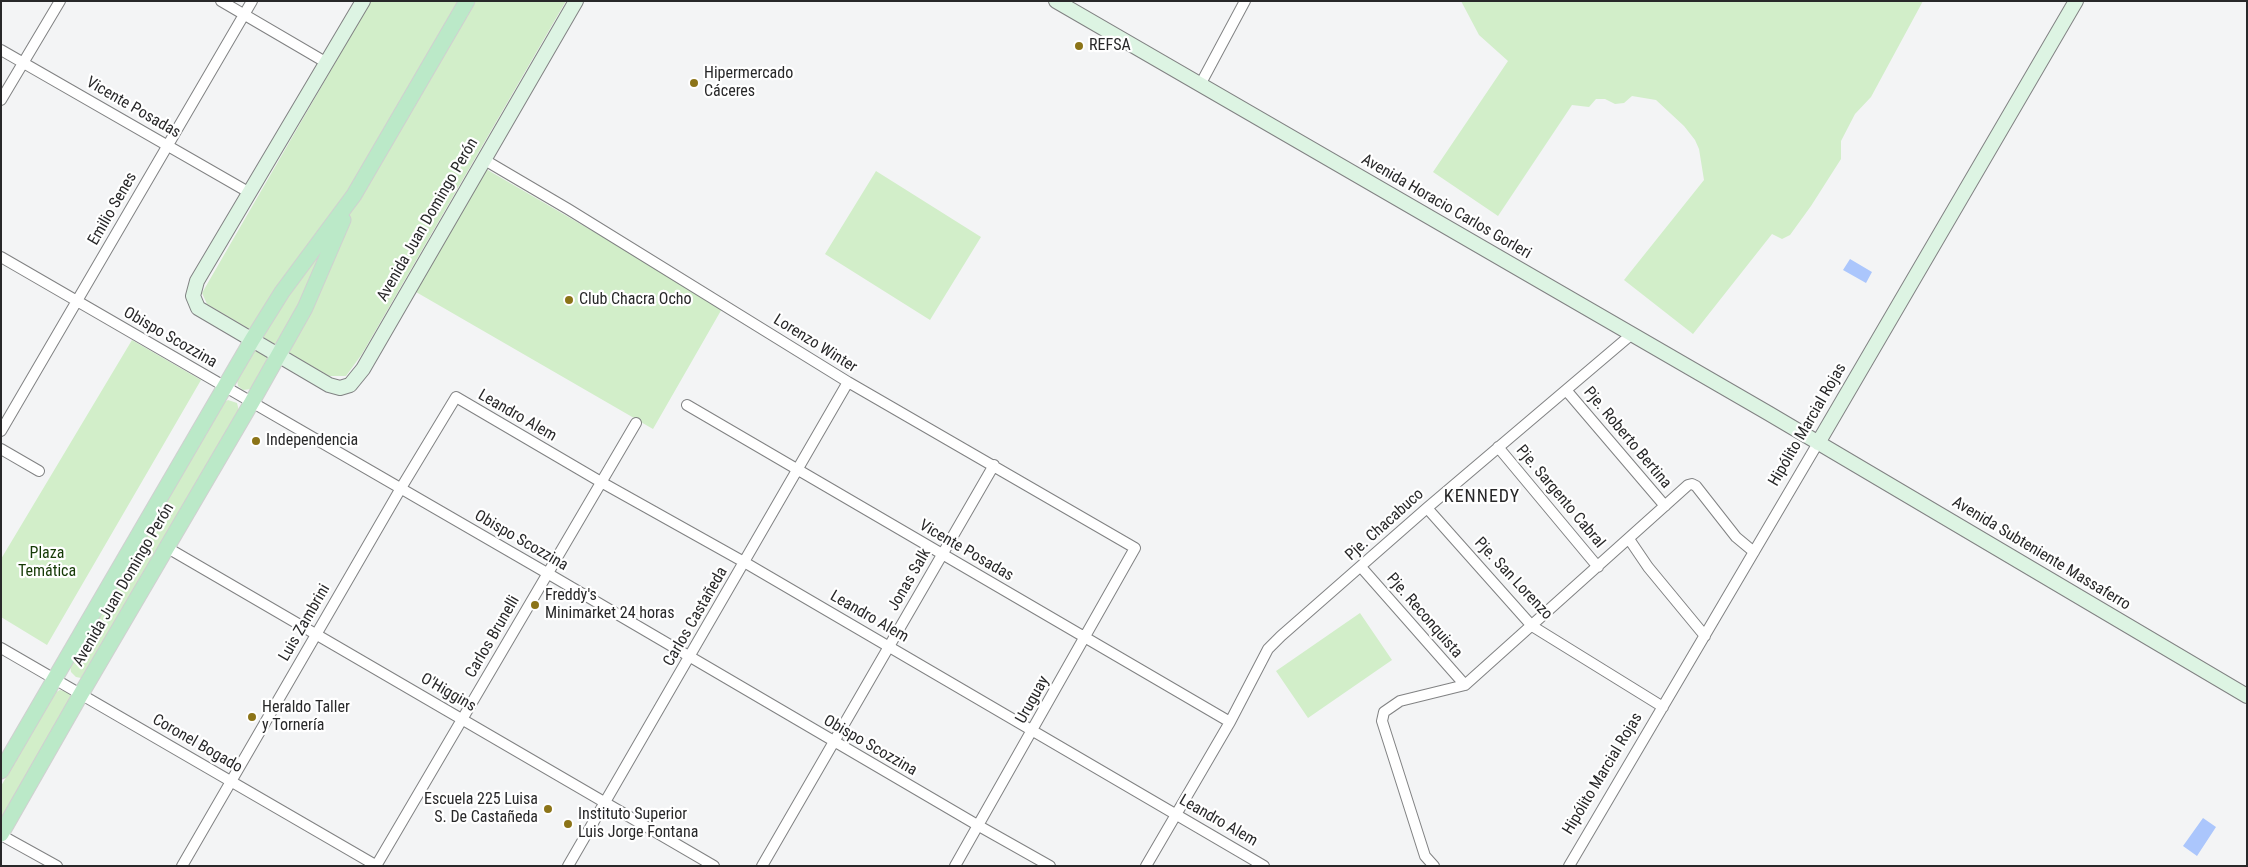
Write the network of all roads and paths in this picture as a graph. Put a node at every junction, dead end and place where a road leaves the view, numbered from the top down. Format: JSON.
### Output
{"nodes":[{"id":1,"x":60,"y":1,"type":"edge"},
{"id":2,"x":221,"y":1,"type":"edge"},
{"id":3,"x":252,"y":1,"type":"edge"},
{"id":4,"x":362,"y":1,"type":"edge"},
{"id":5,"x":467,"y":1,"type":"edge"},
{"id":6,"x":576,"y":1,"type":"edge"},
{"id":7,"x":1056,"y":1,"type":"edge"},
{"id":8,"x":1245,"y":1,"type":"edge"},
{"id":9,"x":2076,"y":1,"type":"edge"},
{"id":10,"x":244,"y":14,"type":"junction"},
{"id":11,"x":1,"y":50,"type":"edge"},
{"id":12,"x":24,"y":63,"type":"junction"},
{"id":13,"x":328,"y":63,"type":"junction"},
{"id":14,"x":1200,"y":85,"type":"junction"},
{"id":15,"x":1,"y":100,"type":"edge"},
{"id":16,"x":168,"y":146,"type":"junction"},
{"id":17,"x":482,"y":159,"type":"junction"},
{"id":18,"x":250,"y":193,"type":"junction"},
{"id":19,"x":354,"y":195,"type":"junction"},
{"id":20,"x":1,"y":257,"type":"edge"},
{"id":21,"x":77,"y":301,"type":"junction"},
{"id":22,"x":1632,"y":334,"type":"junction"},
{"id":23,"x":252,"y":340,"type":"junction"},
{"id":24,"x":278,"y":355,"type":"junction"},
{"id":25,"x":848,"y":382,"type":"junction"},
{"id":26,"x":224,"y":386,"type":"junction"},
{"id":27,"x":1566,"y":390,"type":"junction"},
{"id":28,"x":456,"y":397,"type":"joint"},
{"id":29,"x":252,"y":402,"type":"junction"},
{"id":30,"x":687,"y":406,"type":"dead end"},
{"id":31,"x":636,"y":424,"type":"dead end"},
{"id":32,"x":1,"y":431,"type":"edge"},
{"id":33,"x":1818,"y":443,"type":"junction"},
{"id":34,"x":1498,"y":446,"type":"junction"},
{"id":35,"x":1,"y":449,"type":"edge"},
{"id":36,"x":994,"y":465,"type":"junction"},
{"id":37,"x":798,"y":470,"type":"junction"},
{"id":38,"x":39,"y":471,"type":"dead end"},
{"id":39,"x":602,"y":482,"type":"junction"},
{"id":40,"x":401,"y":488,"type":"junction"},
{"id":41,"x":1665,"y":506,"type":"junction"},
{"id":42,"x":1427,"y":508,"type":"junction"},
{"id":43,"x":1629,"y":539,"type":"junction"},
{"id":44,"x":166,"y":548,"type":"junction"},
{"id":45,"x":1135,"y":548,"type":"joint"},
{"id":46,"x":1754,"y":552,"type":"junction"},
{"id":47,"x":942,"y":554,"type":"junction"},
{"id":48,"x":744,"y":562,"type":"junction"},
{"id":49,"x":1361,"y":567,"type":"junction"},
{"id":50,"x":1598,"y":567,"type":"junction"},
{"id":51,"x":547,"y":573,"type":"junction"},
{"id":52,"x":1532,"y":626,"type":"junction"},
{"id":53,"x":316,"y":634,"type":"junction"},
{"id":54,"x":1705,"y":636,"type":"junction"},
{"id":55,"x":1085,"y":637,"type":"junction"},
{"id":56,"x":889,"y":646,"type":"junction"},
{"id":57,"x":1,"y":648,"type":"edge"},
{"id":58,"x":690,"y":658,"type":"junction"},
{"id":59,"x":55,"y":679,"type":"junction"},
{"id":60,"x":1465,"y":685,"type":"junction"},
{"id":61,"x":81,"y":694,"type":"junction"},
{"id":62,"x":2247,"y":696,"type":"edge"},
{"id":63,"x":1663,"y":707,"type":"junction"},
{"id":64,"x":462,"y":719,"type":"junction"},
{"id":65,"x":1230,"y":722,"type":"junction"},
{"id":66,"x":1033,"y":730,"type":"junction"},
{"id":67,"x":834,"y":742,"type":"junction"},
{"id":68,"x":1,"y":771,"type":"edge"},
{"id":69,"x":231,"y":781,"type":"junction"},
{"id":70,"x":605,"y":803,"type":"junction"},
{"id":71,"x":1176,"y":814,"type":"junction"},
{"id":72,"x":978,"y":826,"type":"junction"},
{"id":73,"x":1,"y":834,"type":"edge"},
{"id":74,"x":56,"y":866,"type":"edge"},
{"id":75,"x":182,"y":866,"type":"edge"},
{"id":76,"x":377,"y":866,"type":"edge"},
{"id":77,"x":568,"y":866,"type":"edge"},
{"id":78,"x":714,"y":866,"type":"edge"},
{"id":79,"x":762,"y":866,"type":"edge"},
{"id":80,"x":955,"y":866,"type":"edge"},
{"id":81,"x":1050,"y":866,"type":"edge"},
{"id":82,"x":1146,"y":866,"type":"edge"},
{"id":83,"x":1264,"y":866,"type":"edge"},
{"id":84,"x":1434,"y":866,"type":"edge"},
{"id":85,"x":1569,"y":866,"type":"edge"}],
"edges":[{"from":1,"to":12,"type":"street"},
{"from":2,"to":10,"type":"street"},
{"from":3,"to":10,"type":"street","name":"Emilio Senes"},
{"from":4,"to":13,"type":"main road"},
{"from":5,"to":19,"type":"main road","name":"Avenida Juan Domingo Perón"},
{"from":6,"to":17,"type":"main road","name":"Avenida Juan Domingo Perón"},
{"from":7,"to":14,"type":"main road","name":"Avenida Horacio Carlos Gorleri"},
{"from":8,"to":14,"type":"street"},
{"from":9,"to":33,"type":"main road","name":"Hipólito Marcial Rojas"},
{"from":10,"to":13,"type":"street"},
{"from":10,"to":16,"type":"street","name":"Emilio Senes"},
{"from":11,"to":12,"type":"street","name":"Vicente Posadas"},
{"from":12,"to":15,"type":"street"},
{"from":12,"to":16,"type":"street","name":"Vicente Posadas"},
{"from":13,"to":18,"type":"main road"},
{"from":14,"to":22,"type":"main road","name":"Avenida Horacio Carlos Gorleri"},
{"from":16,"to":18,"type":"street","name":"Vicente Posadas"},
{"from":16,"to":21,"type":"street","name":"Emilio Senes"},
{"from":17,"to":24,"type":"main road","name":"Avenida Juan Domingo Perón"},
{"from":17,"to":25,"type":"street","name":"Lorenzo Winter"},
{"from":18,"to":23,"type":"main road"},
{"from":19,"to":23,"type":"main road","name":"Avenida Juan Domingo Perón"},
{"from":19,"to":24,"type":"main road","name":"Avenida Juan Domingo Perón"},
{"from":20,"to":21,"type":"street","name":"Obispo Scozzina"},
{"from":21,"to":26,"type":"street","name":"Obispo Scozzina"},
{"from":21,"to":32,"type":"street","name":"Emilio Senes"},
{"from":22,"to":27,"type":"street","name":"Pje. Chacabuco"},
{"from":22,"to":33,"type":"main road","name":"Avenida Horacio Carlos Gorleri"},
{"from":23,"to":24,"type":"main road"},
{"from":23,"to":26,"type":"main road","name":"Avenida Juan Domingo Perón"},
{"from":24,"to":29,"type":"main road","name":"Avenida Juan Domingo Perón"},
{"from":25,"to":36,"type":"street","name":"Lorenzo Winter"},
{"from":25,"to":37,"type":"street","name":"Carlos Castañeda"},
{"from":26,"to":29,"type":"street","name":"Obispo Scozzina"},
{"from":26,"to":59,"type":"main road","name":"Avenida Juan Domingo Perón"},
{"from":27,"to":34,"type":"street","name":"Pje. Chacabuco"},
{"from":27,"to":41,"type":"street","name":"Pje. Roberto Bertina"},
{"from":28,"to":39,"type":"street","name":"Leandro Alem"},
{"from":28,"to":40,"type":"street","name":"Luis Zambrini"},
{"from":29,"to":40,"type":"street","name":"Obispo Scozzina"},
{"from":29,"to":44,"type":"main road","name":"Avenida Juan Domingo Perón"},
{"from":30,"to":37,"type":"street","name":"Vicente Posadas"},
{"from":31,"to":39,"type":"street","name":"Carlos Brunelli"},
{"from":33,"to":46,"type":"street","name":"Hipólito Marcial Rojas"},
{"from":33,"to":62,"type":"main road","name":"Avenida Subteniente Massaferro"},
{"from":34,"to":42,"type":"street","name":"Pje. Chacabuco"},
{"from":34,"to":50,"type":"street","name":"Pje. Sargento Cabral"},
{"from":35,"to":38,"type":"street"},
{"from":36,"to":45,"type":"street","name":"Lorenzo Winter"},
{"from":36,"to":47,"type":"street","name":"Jonas Salk"},
{"from":37,"to":47,"type":"street","name":"Vicente Posadas"},
{"from":37,"to":48,"type":"street","name":"Carlos Castañeda"},
{"from":39,"to":48,"type":"street","name":"Leandro Alem"},
{"from":39,"to":51,"type":"street","name":"Carlos Brunelli"},
{"from":40,"to":51,"type":"street","name":"Obispo Scozzina"},
{"from":40,"to":53,"type":"street","name":"Luis Zambrini"},
{"from":41,"to":43,"type":"street"},
{"from":41,"to":46,"type":"street","name":"Pje. Roberto Bertina"},
{"from":42,"to":49,"type":"street","name":"Pje. Chacabuco"},
{"from":42,"to":52,"type":"street","name":"Pje. San Lorenzo"},
{"from":43,"to":50,"type":"street"},
{"from":43,"to":54,"type":"street","name":"Pje. Sargento Cabral"},
{"from":44,"to":53,"type":"street","name":"O'Higgins"},
{"from":44,"to":61,"type":"main road","name":"Avenida Juan Domingo Perón"},
{"from":45,"to":55,"type":"street","name":"Uruguay"},
{"from":46,"to":54,"type":"street","name":"Hipólito Marcial Rojas"},
{"from":47,"to":55,"type":"street","name":"Vicente Posadas"},
{"from":47,"to":56,"type":"street","name":"Jonas Salk"},
{"from":48,"to":56,"type":"street","name":"Leandro Alem"},
{"from":48,"to":58,"type":"street","name":"Carlos Castañeda"},
{"from":49,"to":60,"type":"street","name":"Pje. Reconquista"},
{"from":49,"to":65,"type":"street","name":"Pje. Chacabuco"},
{"from":50,"to":52,"type":"street"},
{"from":51,"to":58,"type":"street","name":"Obispo Scozzina"},
{"from":51,"to":64,"type":"street","name":"Carlos Brunelli"},
{"from":52,"to":60,"type":"street"},
{"from":52,"to":63,"type":"street","name":"Pje. San Lorenzo"},
{"from":53,"to":64,"type":"street","name":"O'Higgins"},
{"from":53,"to":69,"type":"street","name":"Luis Zambrini"},
{"from":54,"to":63,"type":"street","name":"Hipólito Marcial Rojas"},
{"from":55,"to":65,"type":"street","name":"Vicente Posadas"},
{"from":55,"to":66,"type":"street","name":"Uruguay"},
{"from":56,"to":66,"type":"street","name":"Leandro Alem"},
{"from":56,"to":67,"type":"street","name":"Jonas Salk"},
{"from":57,"to":59,"type":"street","name":"Coronel Bogado"},
{"from":58,"to":67,"type":"street","name":"Obispo Scozzina"},
{"from":58,"to":70,"type":"street","name":"Carlos Castañeda"},
{"from":59,"to":61,"type":"street","name":"Coronel Bogado"},
{"from":59,"to":68,"type":"main road","name":"Avenida Juan Domingo Perón"},
{"from":60,"to":84,"type":"street"},
{"from":61,"to":69,"type":"street","name":"Coronel Bogado"},
{"from":61,"to":73,"type":"main road","name":"Avenida Juan Domingo Perón"},
{"from":63,"to":85,"type":"street","name":"Hipólito Marcial Rojas"},
{"from":64,"to":70,"type":"street","name":"O'Higgins"},
{"from":64,"to":76,"type":"street","name":"Carlos Brunelli"},
{"from":65,"to":71,"type":"street","name":"Pje. Chacabuco"},
{"from":66,"to":71,"type":"street","name":"Leandro Alem"},
{"from":66,"to":72,"type":"street","name":"Uruguay"},
{"from":67,"to":72,"type":"street","name":"Obispo Scozzina"},
{"from":67,"to":79,"type":"street","name":"Jonas Salk"},
{"from":69,"to":75,"type":"street","name":"Luis Zambrini"},
{"from":69,"to":76,"type":"street","name":"Coronel Bogado"},
{"from":70,"to":77,"type":"street","name":"Carlos Castañeda"},
{"from":70,"to":78,"type":"street","name":"O'Higgins"},
{"from":71,"to":82,"type":"street","name":"Pje. Chacabuco"},
{"from":71,"to":83,"type":"street","name":"Leandro Alem"},
{"from":72,"to":80,"type":"street","name":"Uruguay"},
{"from":72,"to":81,"type":"street","name":"Obispo Scozzina"},
{"from":73,"to":74,"type":"street"}]}
